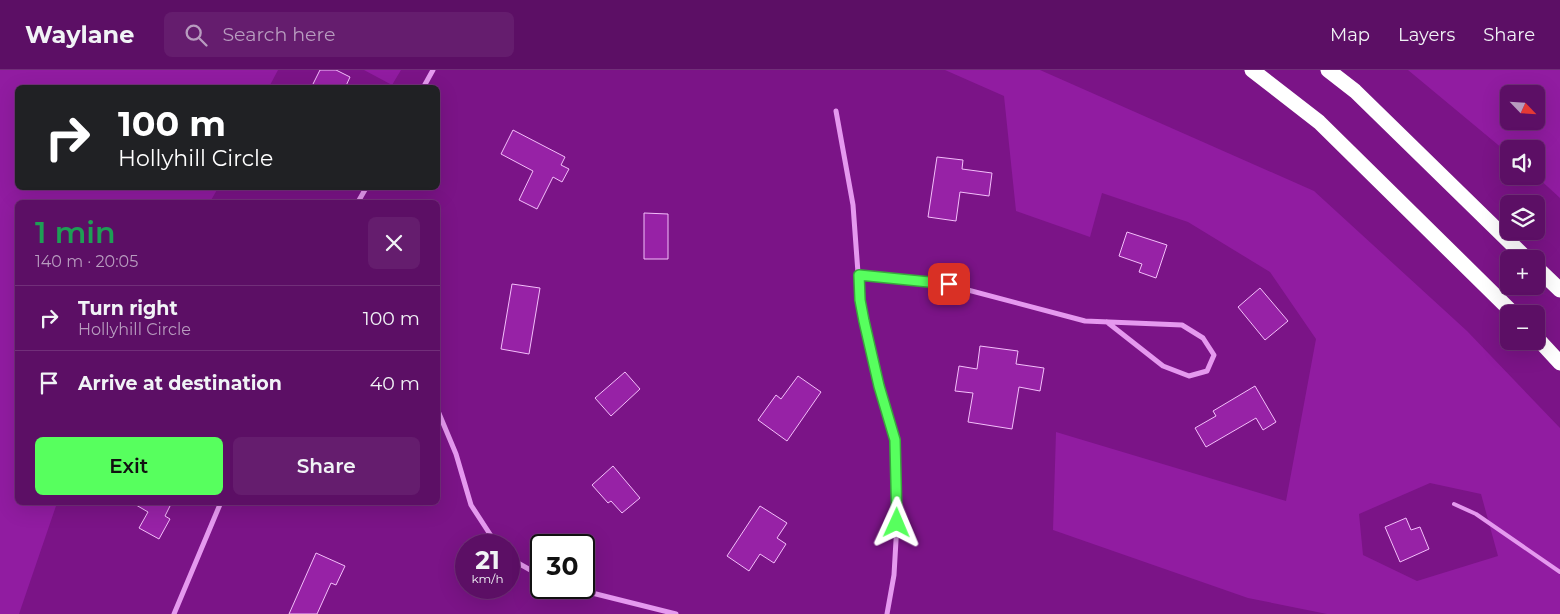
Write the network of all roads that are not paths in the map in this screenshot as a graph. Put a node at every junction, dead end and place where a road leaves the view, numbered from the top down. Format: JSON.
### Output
{"nodes":[{"id":1,"x":433,"y":70,"type":"edge"},
{"id":2,"x":1252,"y":70,"type":"edge"},
{"id":3,"x":1328,"y":70,"type":"edge"},
{"id":4,"x":425,"y":85,"type":"edge"},
{"id":5,"x":836,"y":112,"type":"dead end"},
{"id":6,"x":1518,"y":250,"type":"edge"},
{"id":7,"x":859,"y":275,"type":"junction"},
{"id":8,"x":1545,"y":276,"type":"edge"},
{"id":9,"x":1560,"y":290,"type":"edge"},
{"id":10,"x":1505,"y":305,"type":"edge"},
{"id":11,"x":1107,"y":322,"type":"junction"},
{"id":12,"x":1545,"y":347,"type":"edge"},
{"id":13,"x":1560,"y":363,"type":"edge"},
{"id":14,"x":440,"y":416,"type":"edge"},
{"id":15,"x":1454,"y":504,"type":"dead end"},
{"id":16,"x":220,"y":505,"type":"edge"},
{"id":17,"x":490,"y":534,"type":"edge"},
{"id":18,"x":1560,"y":572,"type":"edge"},
{"id":19,"x":595,"y":594,"type":"edge"},
{"id":20,"x":174,"y":614,"type":"edge"},
{"id":21,"x":676,"y":614,"type":"edge"},
{"id":22,"x":886,"y":614,"type":"edge"}],
"edges":[{"from":1,"to":4,"type":"street"},
{"from":2,"to":10,"type":"highway"},
{"from":3,"to":6,"type":"highway"},
{"from":5,"to":7,"type":"street"},
{"from":7,"to":11,"type":"street"},
{"from":7,"to":22,"type":"street"},
{"from":8,"to":9,"type":"highway"},
{"from":11,"to":11,"type":"street"},
{"from":12,"to":13,"type":"highway"},
{"from":14,"to":17,"type":"street"},
{"from":15,"to":18,"type":"lane"},
{"from":16,"to":20,"type":"street"},
{"from":19,"to":21,"type":"street"}]}
